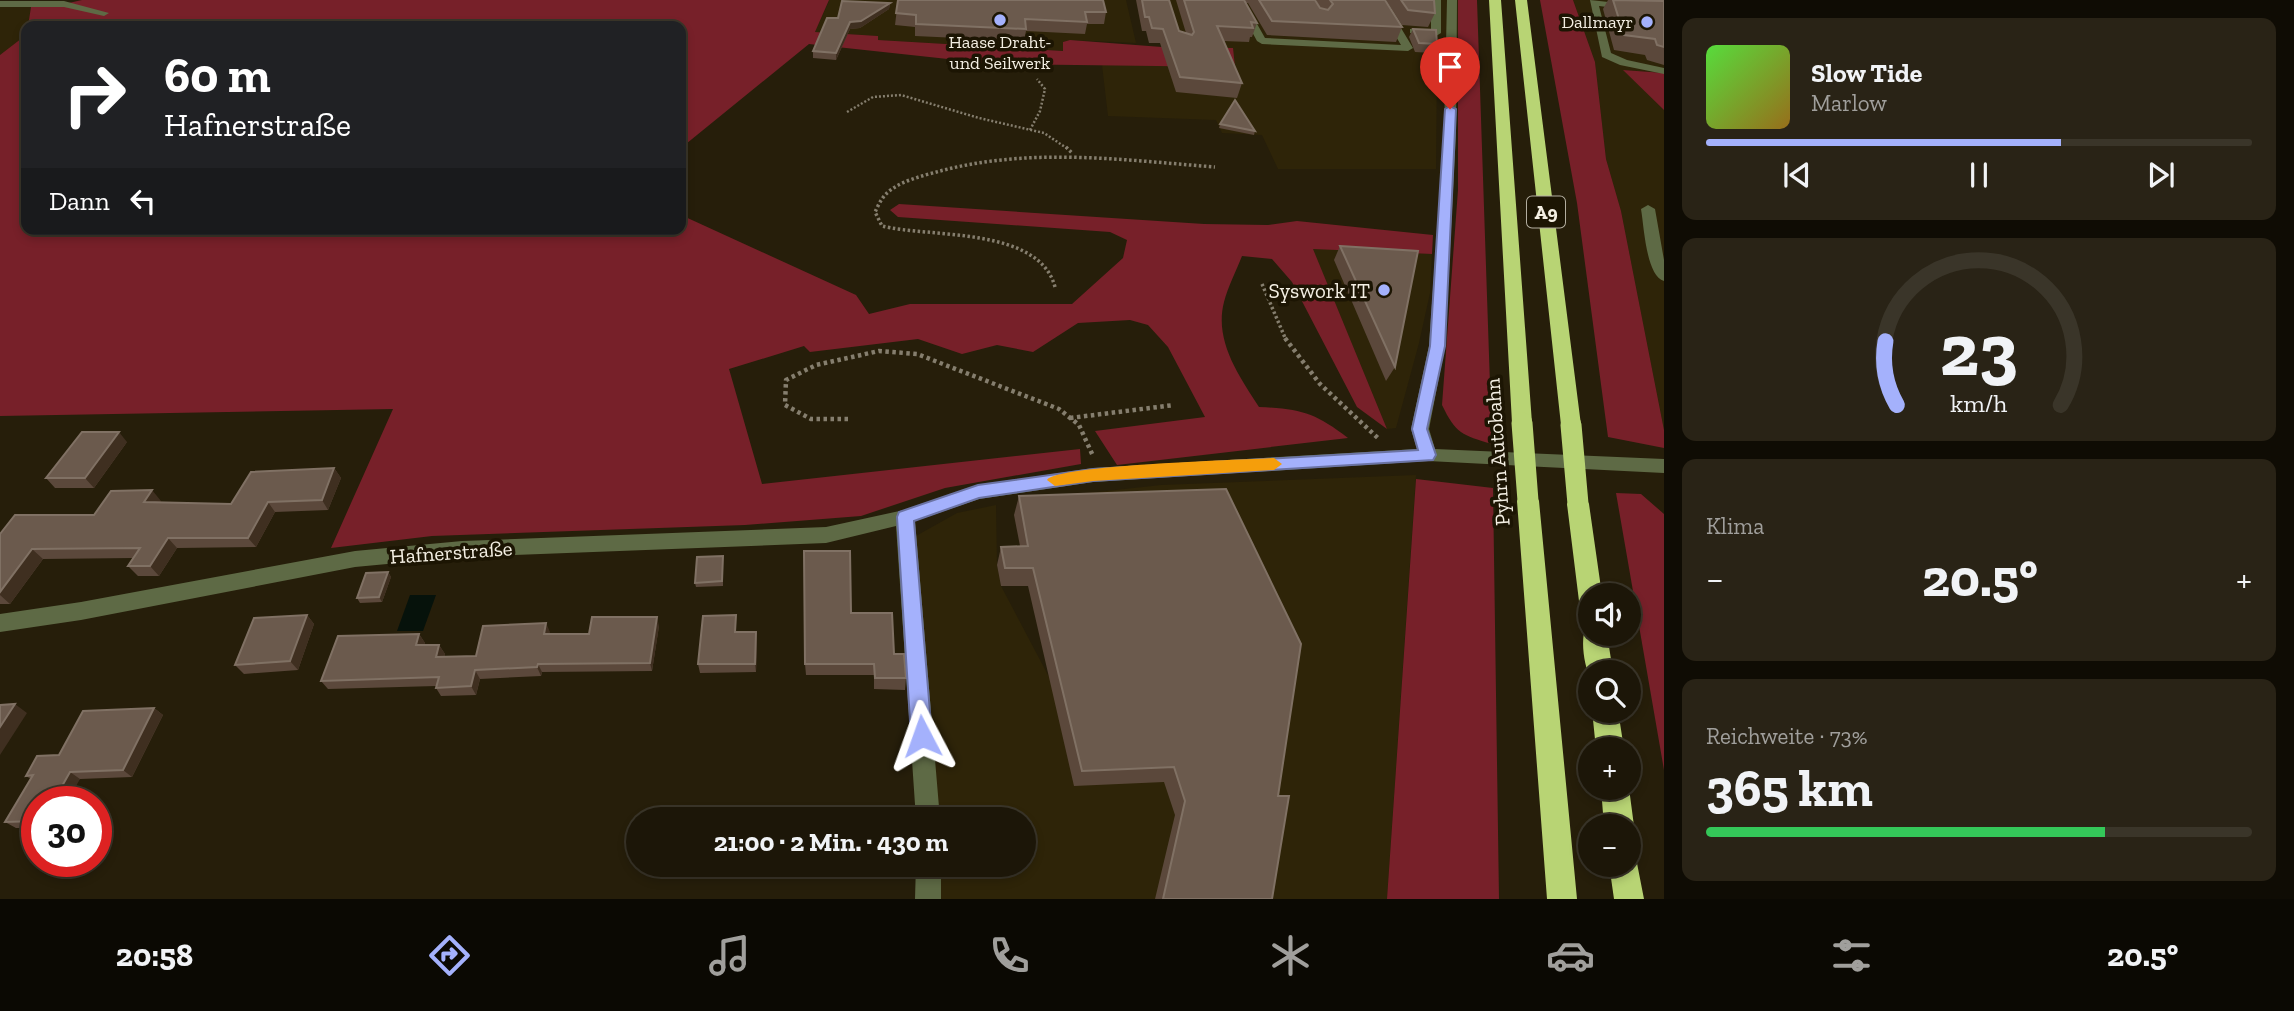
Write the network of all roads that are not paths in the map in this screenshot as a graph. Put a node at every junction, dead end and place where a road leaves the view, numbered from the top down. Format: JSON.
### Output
{"nodes":[{"id":1,"x":1436,"y":0,"type":"edge"},
{"id":2,"x":1452,"y":0,"type":"edge"},
{"id":3,"x":1495,"y":0,"type":"edge"},
{"id":4,"x":1521,"y":0,"type":"edge"},
{"id":5,"x":0,"y":4,"type":"edge"},
{"id":6,"x":1243,"y":6,"type":"edge"},
{"id":7,"x":1664,"y":11,"type":"edge"},
{"id":8,"x":104,"y":13,"type":"dead end"},
{"id":9,"x":1390,"y":20,"type":"edge"},
{"id":10,"x":1397,"y":30,"type":"junction"},
{"id":11,"x":1436,"y":33,"type":"junction"},
{"id":12,"x":1452,"y":36,"type":"junction"},
{"id":13,"x":1664,"y":71,"type":"edge"},
{"id":14,"x":1648,"y":209,"type":"dead end"},
{"id":15,"x":1660,"y":246,"type":"edge"},
{"id":16,"x":1664,"y":277,"type":"edge"},
{"id":17,"x":1428,"y":455,"type":"junction"},
{"id":18,"x":1664,"y":466,"type":"edge"},
{"id":19,"x":905,"y":517,"type":"junction"},
{"id":20,"x":1589,"y":583,"type":"edge"},
{"id":21,"x":0,"y":623,"type":"edge"},
{"id":22,"x":927,"y":807,"type":"edge"},
{"id":23,"x":929,"y":877,"type":"edge"},
{"id":24,"x":1626,"y":877,"type":"edge"},
{"id":25,"x":928,"y":899,"type":"edge"},
{"id":26,"x":1562,"y":899,"type":"edge"},
{"id":27,"x":1629,"y":899,"type":"edge"}],
"edges":[{"from":1,"to":11,"type":"street"},
{"from":2,"to":12,"type":"street"},
{"from":3,"to":26,"type":"highway","name":"Pyhrn Autobahn","number":"A9","bridge":true},
{"from":4,"to":20,"type":"highway","number":"A9","bridge":true},
{"from":5,"to":8,"type":"street"},
{"from":6,"to":10,"type":"street"},
{"from":7,"to":13,"type":"street"},
{"from":9,"to":10,"type":"street"},
{"from":10,"to":11,"type":"street"},
{"from":11,"to":12,"type":"street"},
{"from":12,"to":17,"type":"street"},
{"from":14,"to":15,"type":"street"},
{"from":15,"to":16,"type":"street"},
{"from":17,"to":18,"type":"street","name":"Hafnerstraße"},
{"from":17,"to":19,"type":"street","name":"Hafnerstraße"},
{"from":19,"to":21,"type":"street","name":"Hafnerstraße"},
{"from":19,"to":22,"type":"street"},
{"from":23,"to":25,"type":"street"},
{"from":24,"to":27,"type":"highway"}]}
